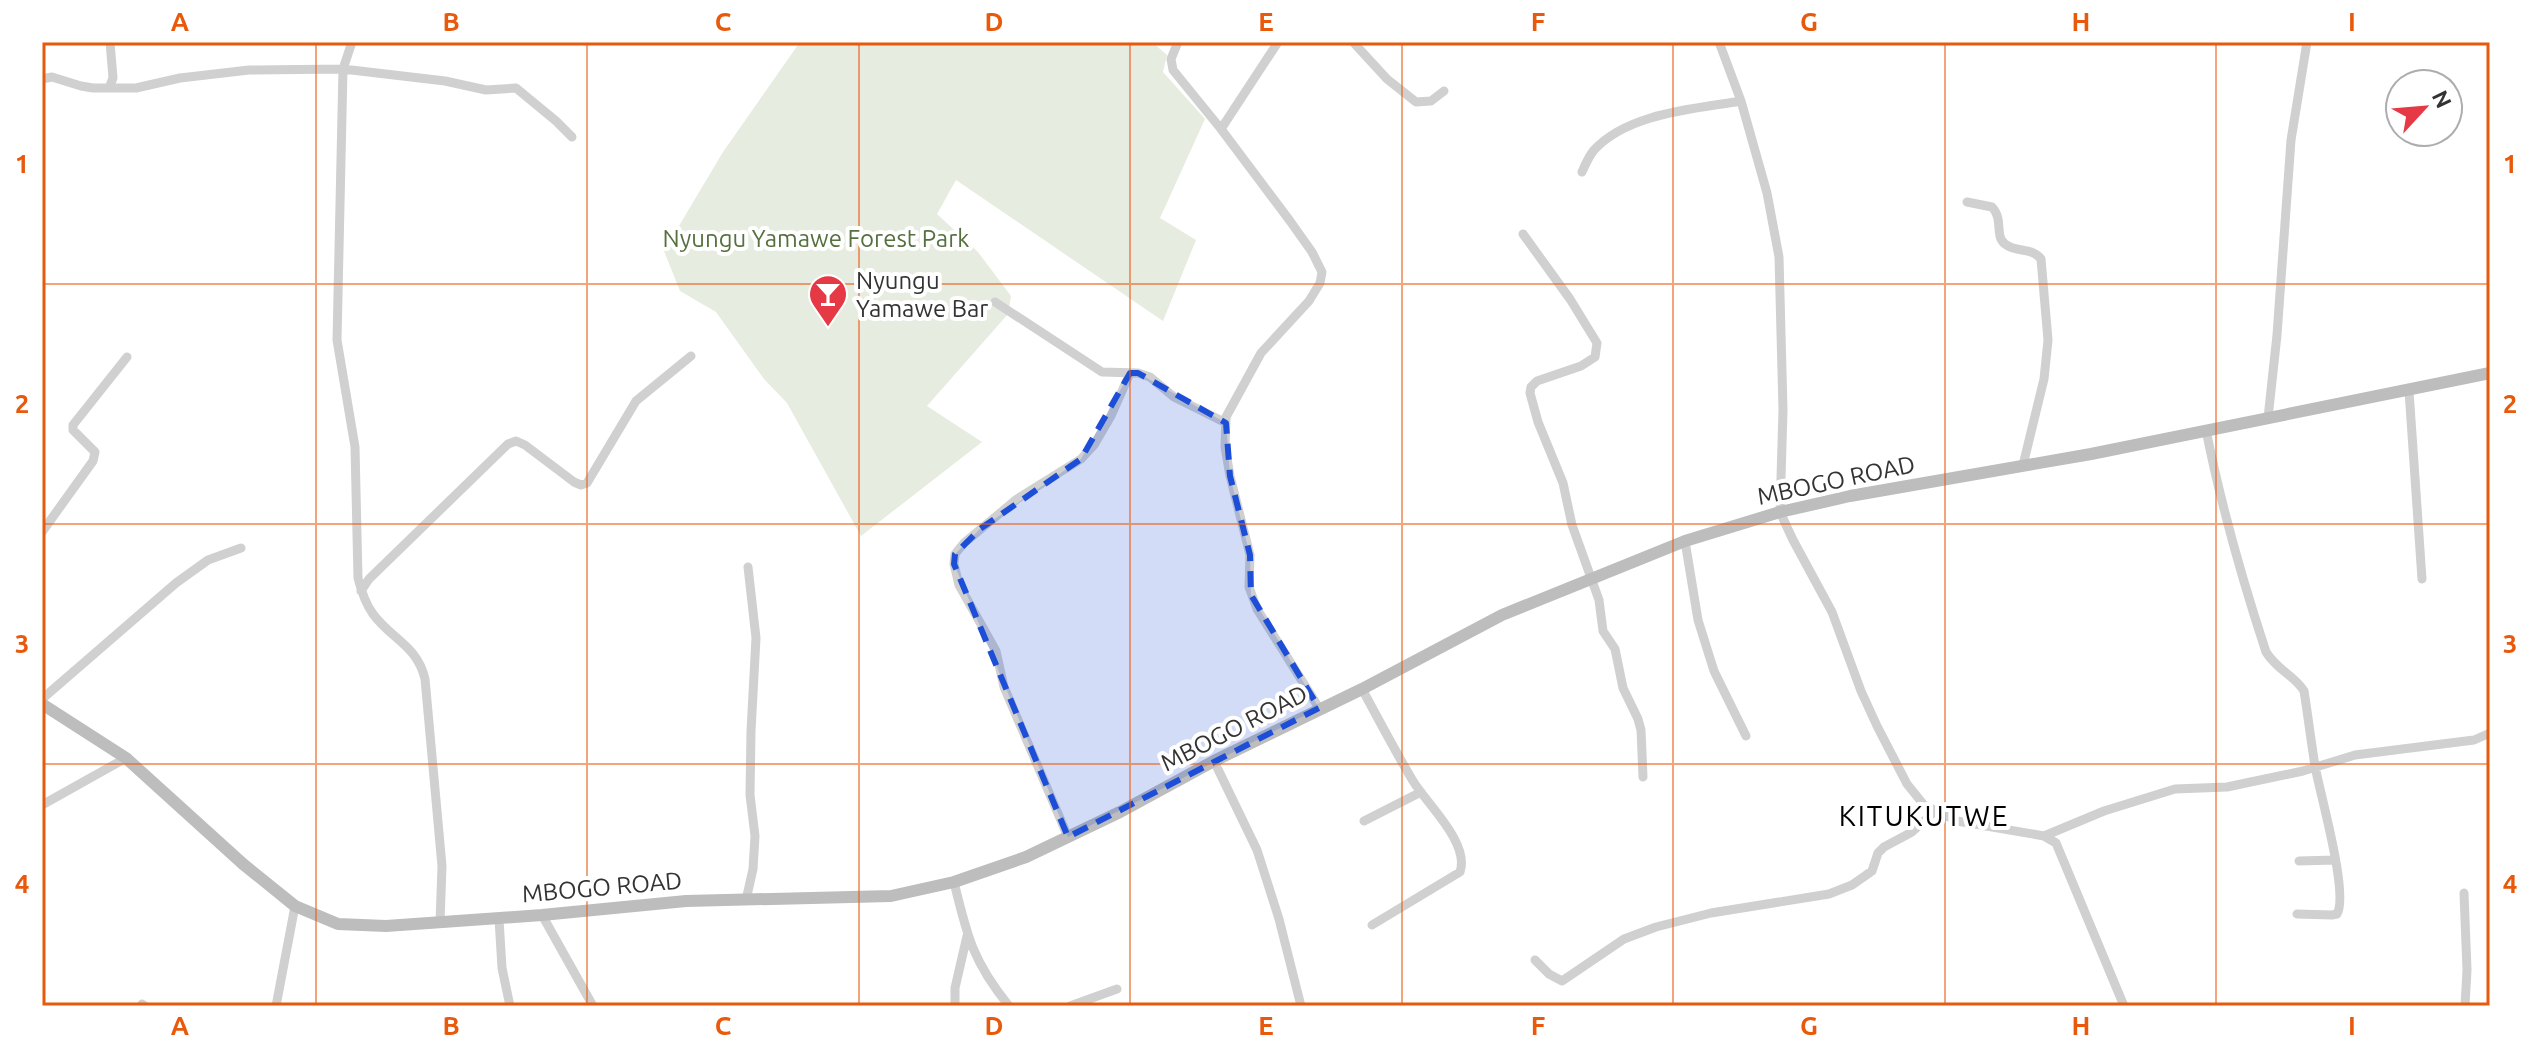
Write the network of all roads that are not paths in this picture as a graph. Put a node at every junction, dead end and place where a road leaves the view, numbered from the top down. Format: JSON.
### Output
{"nodes":[{"id":1,"x":110,"y":42,"type":"edge"},
{"id":2,"x":352,"y":42,"type":"edge"},
{"id":3,"x":1178,"y":42,"type":"edge"},
{"id":4,"x":1278,"y":42,"type":"edge"},
{"id":5,"x":1353,"y":42,"type":"edge"},
{"id":6,"x":1719,"y":42,"type":"edge"},
{"id":7,"x":2307,"y":42,"type":"edge"},
{"id":8,"x":343,"y":69,"type":"junction"},
{"id":9,"x":42,"y":79,"type":"edge"},
{"id":10,"x":109,"y":88,"type":"junction"},
{"id":11,"x":1444,"y":91,"type":"dead end"},
{"id":12,"x":1741,"y":101,"type":"junction"},
{"id":13,"x":1221,"y":129,"type":"junction"},
{"id":14,"x":572,"y":137,"type":"dead end"},
{"id":15,"x":1582,"y":172,"type":"dead end"},
{"id":16,"x":1967,"y":202,"type":"dead end"},
{"id":17,"x":1523,"y":234,"type":"dead end"},
{"id":18,"x":995,"y":302,"type":"dead end"},
{"id":19,"x":691,"y":356,"type":"dead end"},
{"id":20,"x":127,"y":357,"type":"dead end"},
{"id":21,"x":1130,"y":373,"type":"junction"},
{"id":22,"x":2490,"y":373,"type":"edge"},
{"id":23,"x":2409,"y":391,"type":"junction"},
{"id":24,"x":2268,"y":418,"type":"junction"},
{"id":25,"x":1226,"y":423,"type":"junction"},
{"id":26,"x":2206,"y":430,"type":"junction"},
{"id":27,"x":2023,"y":465,"type":"junction"},
{"id":28,"x":1780,"y":512,"type":"junction"},
{"id":29,"x":42,"y":532,"type":"edge"},
{"id":30,"x":1685,"y":541,"type":"junction"},
{"id":31,"x":241,"y":548,"type":"dead end"},
{"id":32,"x":748,"y":567,"type":"dead end"},
{"id":33,"x":1590,"y":578,"type":"junction"},
{"id":34,"x":2422,"y":579,"type":"dead end"},
{"id":35,"x":361,"y":591,"type":"junction"},
{"id":36,"x":1362,"y":689,"type":"junction"},
{"id":37,"x":42,"y":702,"type":"edge"},
{"id":38,"x":1319,"y":708,"type":"junction"},
{"id":39,"x":2490,"y":733,"type":"edge"},
{"id":40,"x":1746,"y":736,"type":"dead end"},
{"id":41,"x":126,"y":758,"type":"junction"},
{"id":42,"x":1214,"y":761,"type":"junction"},
{"id":43,"x":2316,"y":766,"type":"junction"},
{"id":44,"x":1643,"y":777,"type":"dead end"},
{"id":45,"x":1421,"y":792,"type":"junction"},
{"id":46,"x":42,"y":805,"type":"edge"},
{"id":47,"x":1936,"y":810,"type":"junction"},
{"id":48,"x":1364,"y":821,"type":"dead end"},
{"id":49,"x":2044,"y":836,"type":"junction"},
{"id":50,"x":1068,"y":837,"type":"junction"},
{"id":51,"x":2335,"y":860,"type":"junction"},
{"id":52,"x":2299,"y":861,"type":"dead end"},
{"id":53,"x":954,"y":882,"type":"junction"},
{"id":54,"x":2464,"y":893,"type":"dead end"},
{"id":55,"x":746,"y":900,"type":"junction"},
{"id":56,"x":295,"y":906,"type":"junction"},
{"id":57,"x":2297,"y":914,"type":"dead end"},
{"id":58,"x":542,"y":915,"type":"junction"},
{"id":59,"x":499,"y":919,"type":"junction"},
{"id":60,"x":440,"y":922,"type":"junction"},
{"id":61,"x":1372,"y":925,"type":"dead end"},
{"id":62,"x":967,"y":936,"type":"junction"},
{"id":63,"x":1535,"y":960,"type":"dead end"},
{"id":64,"x":1117,"y":989,"type":"dead end"},
{"id":65,"x":276,"y":1006,"type":"edge"},
{"id":66,"x":510,"y":1006,"type":"edge"},
{"id":67,"x":593,"y":1006,"type":"edge"},
{"id":68,"x":955,"y":1006,"type":"edge"},
{"id":69,"x":1009,"y":1006,"type":"edge"},
{"id":70,"x":1070,"y":1006,"type":"edge"},
{"id":71,"x":1301,"y":1006,"type":"edge"},
{"id":72,"x":2124,"y":1006,"type":"edge"},
{"id":73,"x":2465,"y":1006,"type":"edge"}],
"edges":[{"from":1,"to":10,"type":"street"},
{"from":2,"to":8,"type":"street"},
{"from":3,"to":13,"type":"street"},
{"from":4,"to":13,"type":"street"},
{"from":5,"to":11,"type":"street"},
{"from":6,"to":12,"type":"street"},
{"from":7,"to":24,"type":"street"},
{"from":8,"to":10,"type":"street"},
{"from":8,"to":14,"type":"street"},
{"from":8,"to":35,"type":"street"},
{"from":9,"to":10,"type":"street"},
{"from":12,"to":15,"type":"street"},
{"from":12,"to":28,"type":"street"},
{"from":13,"to":25,"type":"street"},
{"from":16,"to":27,"type":"street"},
{"from":17,"to":33,"type":"street"},
{"from":18,"to":21,"type":"street"},
{"from":19,"to":35,"type":"street"},
{"from":20,"to":29,"type":"street"},
{"from":21,"to":25,"type":"street"},
{"from":21,"to":50,"type":"street"},
{"from":22,"to":23,"type":"main road","name":"MBOGO ROAD"},
{"from":23,"to":24,"type":"main road","name":"MBOGO ROAD"},
{"from":23,"to":34,"type":"street"},
{"from":24,"to":26,"type":"main road","name":"MBOGO ROAD"},
{"from":25,"to":38,"type":"street"},
{"from":26,"to":27,"type":"main road","name":"MBOGO ROAD"},
{"from":26,"to":43,"type":"street"},
{"from":27,"to":28,"type":"main road","name":"MBOGO ROAD"},
{"from":28,"to":30,"type":"main road","name":"MBOGO ROAD"},
{"from":28,"to":47,"type":"street"},
{"from":30,"to":33,"type":"main road","name":"MBOGO ROAD"},
{"from":30,"to":40,"type":"street"},
{"from":31,"to":37,"type":"street"},
{"from":32,"to":55,"type":"street"},
{"from":33,"to":36,"type":"main road","name":"MBOGO ROAD"},
{"from":33,"to":44,"type":"street"},
{"from":35,"to":60,"type":"street"},
{"from":36,"to":38,"type":"main road","name":"MBOGO ROAD"},
{"from":36,"to":45,"type":"street"},
{"from":37,"to":41,"type":"main road","name":"MBOGO ROAD"},
{"from":38,"to":42,"type":"main road","name":"MBOGO ROAD"},
{"from":39,"to":43,"type":"street"},
{"from":41,"to":46,"type":"street"},
{"from":41,"to":56,"type":"main road","name":"MBOGO ROAD"},
{"from":42,"to":50,"type":"main road","name":"MBOGO ROAD"},
{"from":42,"to":71,"type":"street"},
{"from":43,"to":49,"type":"street"},
{"from":43,"to":51,"type":"street"},
{"from":45,"to":48,"type":"street"},
{"from":45,"to":61,"type":"street"},
{"from":47,"to":49,"type":"street"},
{"from":47,"to":63,"type":"street"},
{"from":49,"to":72,"type":"street"},
{"from":50,"to":53,"type":"main road","name":"MBOGO ROAD"},
{"from":51,"to":52,"type":"street"},
{"from":51,"to":57,"type":"street"},
{"from":53,"to":55,"type":"main road","name":"MBOGO ROAD"},
{"from":53,"to":62,"type":"street"},
{"from":54,"to":73,"type":"street"},
{"from":55,"to":58,"type":"main road","name":"MBOGO ROAD"},
{"from":56,"to":60,"type":"main road","name":"MBOGO ROAD"},
{"from":56,"to":65,"type":"street"},
{"from":58,"to":59,"type":"main road","name":"MBOGO ROAD"},
{"from":58,"to":67,"type":"street"},
{"from":59,"to":60,"type":"main road","name":"MBOGO ROAD"},
{"from":59,"to":66,"type":"street"},
{"from":62,"to":68,"type":"street"},
{"from":62,"to":69,"type":"street"},
{"from":64,"to":70,"type":"street"}]}
